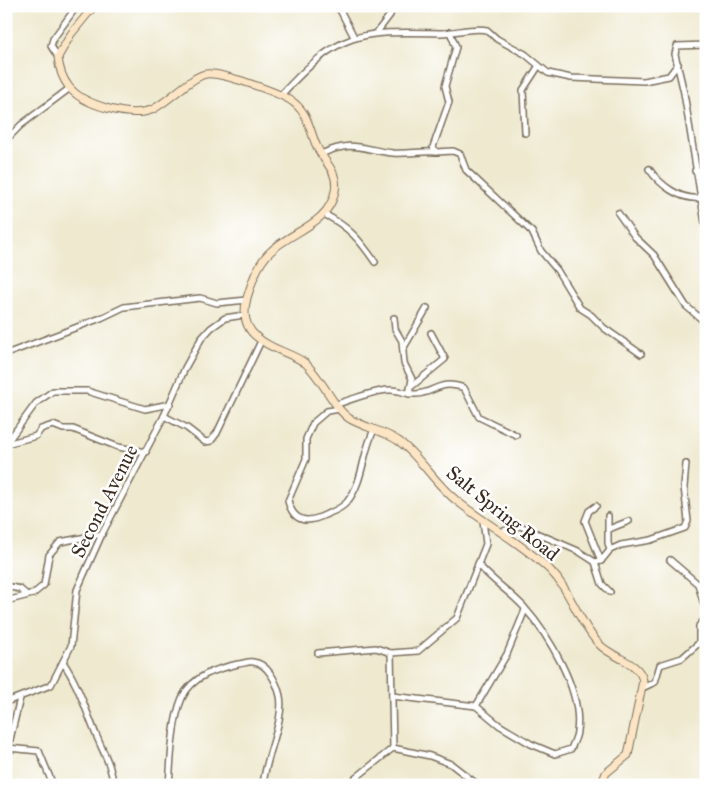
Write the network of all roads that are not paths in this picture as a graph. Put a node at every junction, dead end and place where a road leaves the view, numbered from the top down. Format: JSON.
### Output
{"nodes":[{"id":1,"x":77,"y":6,"type":"edge"},
{"id":2,"x":94,"y":6,"type":"edge"},
{"id":3,"x":338,"y":6,"type":"edge"},
{"id":4,"x":392,"y":6,"type":"edge"},
{"id":5,"x":376,"y":32,"type":"junction"},
{"id":6,"x":450,"y":32,"type":"junction"},
{"id":7,"x":354,"y":37,"type":"junction"},
{"id":8,"x":706,"y":45,"type":"edge"},
{"id":9,"x":58,"y":57,"type":"junction"},
{"id":10,"x":678,"y":64,"type":"junction"},
{"id":11,"x":538,"y":67,"type":"junction"},
{"id":12,"x":70,"y":88,"type":"junction"},
{"id":13,"x":281,"y":95,"type":"junction"},
{"id":14,"x":525,"y":133,"type":"dead end"},
{"id":15,"x":6,"y":140,"type":"edge"},
{"id":16,"x":436,"y":152,"type":"junction"},
{"id":17,"x":321,"y":154,"type":"junction"},
{"id":18,"x":648,"y":169,"type":"dead end"},
{"id":19,"x":706,"y":169,"type":"edge"},
{"id":20,"x":695,"y":171,"type":"junction"},
{"id":21,"x":699,"y":198,"type":"junction"},
{"id":22,"x":618,"y":213,"type":"dead end"},
{"id":23,"x":324,"y":214,"type":"junction"},
{"id":24,"x":706,"y":229,"type":"edge"},
{"id":25,"x":375,"y":262,"type":"dead end"},
{"id":26,"x":247,"y":300,"type":"junction"},
{"id":27,"x":427,"y":308,"type":"dead end"},
{"id":28,"x":244,"y":315,"type":"junction"},
{"id":29,"x":394,"y":318,"type":"dead end"},
{"id":30,"x":706,"y":323,"type":"edge"},
{"id":31,"x":431,"y":333,"type":"dead end"},
{"id":32,"x":261,"y":341,"type":"junction"},
{"id":33,"x":403,"y":349,"type":"junction"},
{"id":34,"x":6,"y":354,"type":"edge"},
{"id":35,"x":641,"y":354,"type":"dead end"},
{"id":36,"x":412,"y":386,"type":"junction"},
{"id":37,"x":410,"y":394,"type":"junction"},
{"id":38,"x":170,"y":404,"type":"junction"},
{"id":39,"x":339,"y":407,"type":"junction"},
{"id":40,"x":164,"y":416,"type":"junction"},
{"id":41,"x":374,"y":430,"type":"junction"},
{"id":42,"x":516,"y":436,"type":"dead end"},
{"id":43,"x":6,"y":444,"type":"edge"},
{"id":44,"x":146,"y":452,"type":"junction"},
{"id":45,"x":686,"y":464,"type":"dead end"},
{"id":46,"x":596,"y":506,"type":"dead end"},
{"id":47,"x":608,"y":516,"type":"dead end"},
{"id":48,"x":482,"y":521,"type":"junction"},
{"id":49,"x":629,"y":521,"type":"dead end"},
{"id":50,"x":609,"y":529,"type":"junction"},
{"id":51,"x":500,"y":532,"type":"junction"},
{"id":52,"x":102,"y":534,"type":"junction"},
{"id":53,"x":610,"y":550,"type":"junction"},
{"id":54,"x":601,"y":560,"type":"junction"},
{"id":55,"x":670,"y":560,"type":"dead end"},
{"id":56,"x":595,"y":562,"type":"junction"},
{"id":57,"x":478,"y":564,"type":"junction"},
{"id":58,"x":6,"y":586,"type":"edge"},
{"id":59,"x":610,"y":592,"type":"dead end"},
{"id":60,"x":27,"y":595,"type":"junction"},
{"id":61,"x":6,"y":601,"type":"edge"},
{"id":62,"x":525,"y":610,"type":"junction"},
{"id":63,"x":706,"y":612,"type":"edge"},
{"id":64,"x":706,"y":618,"type":"edge"},
{"id":65,"x":318,"y":653,"type":"dead end"},
{"id":66,"x":392,"y":653,"type":"junction"},
{"id":67,"x":63,"y":662,"type":"junction"},
{"id":68,"x":642,"y":688,"type":"junction"},
{"id":69,"x":392,"y":696,"type":"junction"},
{"id":70,"x":20,"y":698,"type":"junction"},
{"id":71,"x":6,"y":702,"type":"edge"},
{"id":72,"x":476,"y":706,"type":"junction"},
{"id":73,"x":8,"y":748,"type":"junction"},
{"id":74,"x":393,"y":748,"type":"junction"},
{"id":75,"x":6,"y":756,"type":"edge"},
{"id":76,"x":53,"y":785,"type":"edge"},
{"id":77,"x":113,"y":785,"type":"edge"},
{"id":78,"x":169,"y":785,"type":"edge"},
{"id":79,"x":263,"y":785,"type":"edge"},
{"id":80,"x":347,"y":785,"type":"edge"},
{"id":81,"x":478,"y":785,"type":"edge"},
{"id":82,"x":600,"y":785,"type":"edge"}],
"edges":[{"from":1,"to":9,"type":"street"},
{"from":2,"to":9,"type":"street"},
{"from":3,"to":7,"type":"street"},
{"from":4,"to":5,"type":"street"},
{"from":5,"to":6,"type":"street"},
{"from":5,"to":7,"type":"street"},
{"from":6,"to":11,"type":"street"},
{"from":6,"to":16,"type":"street"},
{"from":7,"to":13,"type":"street"},
{"from":8,"to":10,"type":"street"},
{"from":9,"to":12,"type":"street"},
{"from":10,"to":11,"type":"street"},
{"from":10,"to":20,"type":"street"},
{"from":11,"to":14,"type":"street"},
{"from":12,"to":13,"type":"street"},
{"from":12,"to":15,"type":"street"},
{"from":13,"to":17,"type":"street"},
{"from":16,"to":17,"type":"street"},
{"from":16,"to":35,"type":"street"},
{"from":17,"to":23,"type":"street"},
{"from":18,"to":21,"type":"street"},
{"from":19,"to":20,"type":"street"},
{"from":20,"to":21,"type":"street"},
{"from":21,"to":24,"type":"street"},
{"from":22,"to":30,"type":"street"},
{"from":23,"to":25,"type":"street"},
{"from":23,"to":26,"type":"street"},
{"from":26,"to":28,"type":"street"},
{"from":26,"to":34,"type":"street"},
{"from":27,"to":33,"type":"street"},
{"from":28,"to":32,"type":"street","name":"Salt Spring Road"},
{"from":28,"to":38,"type":"street","name":"Second Avenue"},
{"from":29,"to":33,"type":"street"},
{"from":31,"to":36,"type":"street"},
{"from":32,"to":39,"type":"street","name":"Salt Spring Road"},
{"from":32,"to":40,"type":"street"},
{"from":33,"to":36,"type":"street"},
{"from":36,"to":37,"type":"street"},
{"from":37,"to":39,"type":"street"},
{"from":37,"to":42,"type":"street"},
{"from":38,"to":40,"type":"street","name":"Second Avenue"},
{"from":38,"to":43,"type":"street"},
{"from":39,"to":41,"type":"street","name":"Salt Spring Road"},
{"from":39,"to":41,"type":"street"},
{"from":40,"to":44,"type":"street","name":"Second Avenue"},
{"from":41,"to":48,"type":"street","name":"Salt Spring Road"},
{"from":43,"to":44,"type":"street"},
{"from":44,"to":52,"type":"street","name":"Second Avenue"},
{"from":45,"to":53,"type":"street"},
{"from":46,"to":54,"type":"street"},
{"from":47,"to":50,"type":"street"},
{"from":48,"to":51,"type":"street","name":"Salt Spring Road"},
{"from":48,"to":57,"type":"street"},
{"from":49,"to":50,"type":"street"},
{"from":50,"to":53,"type":"street"},
{"from":51,"to":56,"type":"street"},
{"from":51,"to":68,"type":"street","name":"Salt Spring Road"},
{"from":52,"to":60,"type":"street"},
{"from":52,"to":67,"type":"street","name":"Second Avenue"},
{"from":53,"to":54,"type":"street"},
{"from":54,"to":56,"type":"street"},
{"from":55,"to":63,"type":"street"},
{"from":56,"to":59,"type":"street"},
{"from":57,"to":62,"type":"street"},
{"from":57,"to":66,"type":"street"},
{"from":58,"to":60,"type":"street"},
{"from":60,"to":61,"type":"street"},
{"from":62,"to":72,"type":"street"},
{"from":62,"to":72,"type":"street"},
{"from":64,"to":68,"type":"street"},
{"from":65,"to":66,"type":"street"},
{"from":66,"to":69,"type":"street"},
{"from":67,"to":70,"type":"street","name":"Second Avenue"},
{"from":67,"to":77,"type":"street"},
{"from":68,"to":82,"type":"street"},
{"from":69,"to":72,"type":"street"},
{"from":69,"to":74,"type":"street"},
{"from":70,"to":71,"type":"street","name":"Second Avenue"},
{"from":70,"to":73,"type":"street"},
{"from":73,"to":75,"type":"street"},
{"from":73,"to":76,"type":"street"},
{"from":74,"to":80,"type":"street"},
{"from":74,"to":81,"type":"street"},
{"from":78,"to":79,"type":"street"}]}
